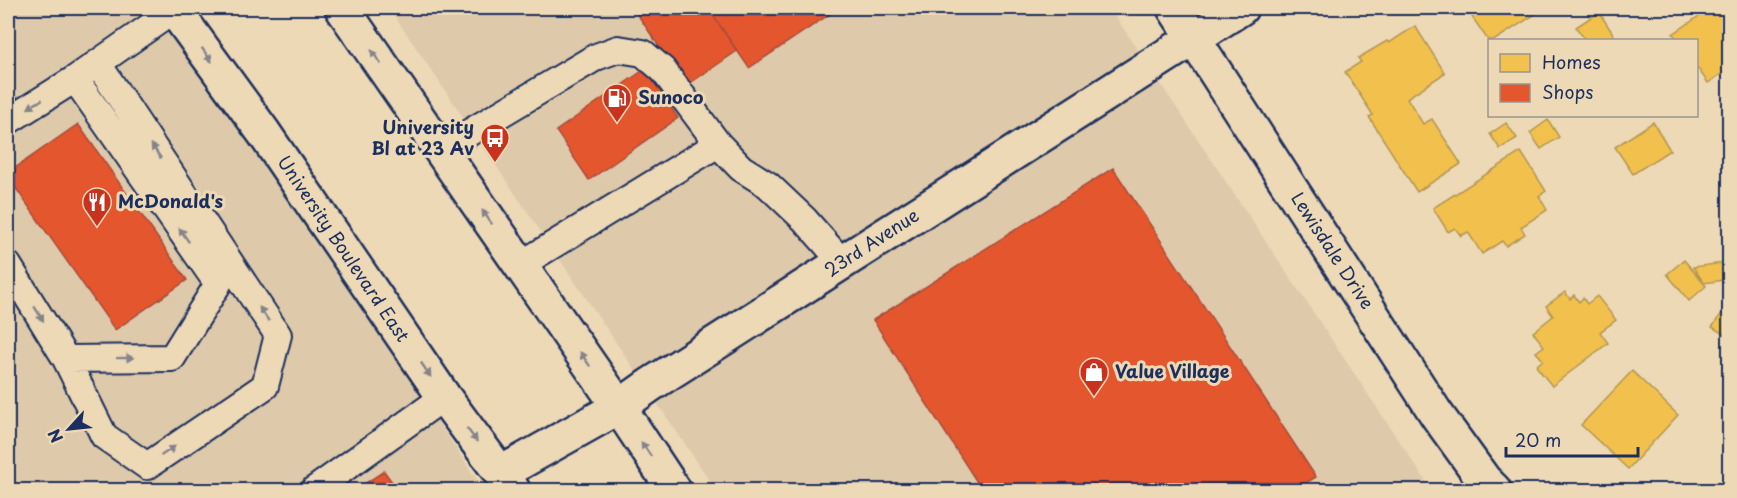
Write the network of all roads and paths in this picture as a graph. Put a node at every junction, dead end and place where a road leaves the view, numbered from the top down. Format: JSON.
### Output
{"nodes":[{"id":1,"x":342,"y":8,"type":"edge"},
{"id":2,"x":1174,"y":8,"type":"edge"},
{"id":3,"x":1240,"y":8,"type":"edge"},
{"id":4,"x":174,"y":9,"type":"edge"},
{"id":5,"x":1194,"y":37,"type":"junction"},
{"id":6,"x":98,"y":64,"type":"junction"},
{"id":7,"x":75,"y":79,"type":"junction"},
{"id":8,"x":8,"y":121,"type":"edge"},
{"id":9,"x":718,"y":144,"type":"junction"},
{"id":10,"x":440,"y":150,"type":"junction"},
{"id":11,"x":842,"y":262,"type":"junction"},
{"id":12,"x":8,"y":265,"type":"edge"},
{"id":13,"x":520,"y":265,"type":"junction"},
{"id":14,"x":66,"y":359,"type":"junction"},
{"id":15,"x":444,"y":397,"type":"junction"},
{"id":16,"x":619,"y":407,"type":"junction"},
{"id":17,"x":500,"y":485,"type":"edge"},
{"id":18,"x":314,"y":490,"type":"edge"},
{"id":19,"x":674,"y":490,"type":"edge"},
{"id":20,"x":1494,"y":490,"type":"edge"}],
"edges":[{"from":10,"to":1,"type":"street","one_way":true},
{"from":2,"to":5,"type":"street","name":"Lewisdale Drive"},
{"from":3,"to":5,"type":"street","name":"23rd Avenue"},
{"from":4,"to":6,"type":"lane"},
{"from":4,"to":15,"type":"street","name":"University Boulevard East","one_way":true},
{"from":5,"to":11,"type":"street","name":"23rd Avenue"},
{"from":5,"to":20,"type":"street","name":"Lewisdale Drive"},
{"from":6,"to":7,"type":"lane"},
{"from":14,"to":6,"type":"lane","one_way":true},
{"from":7,"to":8,"type":"lane","one_way":true},
{"from":14,"to":7,"type":"lane","one_way":true},
{"from":9,"to":10,"type":"lane"},
{"from":9,"to":11,"type":"lane"},
{"from":9,"to":13,"type":"lane"},
{"from":13,"to":10,"type":"street","one_way":true},
{"from":11,"to":16,"type":"street","name":"23rd Avenue"},
{"from":12,"to":14,"type":"lane","one_way":true},
{"from":16,"to":13,"type":"street","one_way":true},
{"from":15,"to":17,"type":"street","name":"University Boulevard East","one_way":true},
{"from":15,"to":18,"type":"lane"},
{"from":16,"to":17,"type":"street","name":"23rd Avenue"},
{"from":19,"to":16,"type":"street","one_way":true}]}
